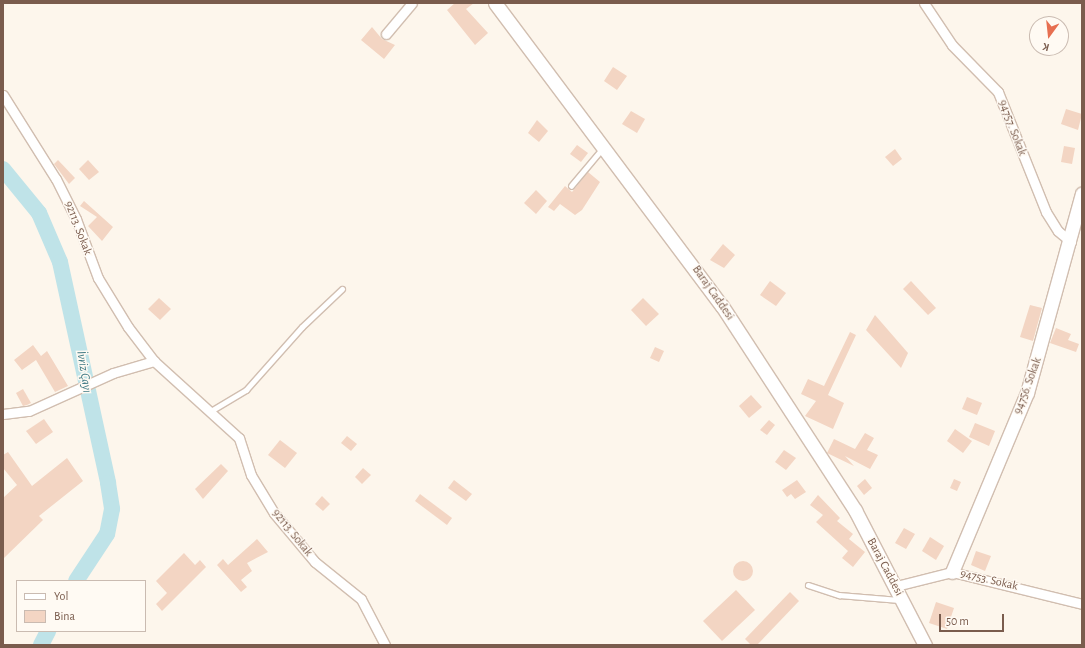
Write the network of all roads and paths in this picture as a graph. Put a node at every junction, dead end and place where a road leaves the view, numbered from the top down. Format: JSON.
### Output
{"nodes":[{"id":1,"x":412,"y":3,"type":"edge"},
{"id":2,"x":495,"y":3,"type":"edge"},
{"id":3,"x":924,"y":3,"type":"edge"},
{"id":4,"x":386,"y":34,"type":"dead end"},
{"id":5,"x":3,"y":94,"type":"edge"},
{"id":6,"x":604,"y":146,"type":"junction"},
{"id":7,"x":572,"y":186,"type":"dead end"},
{"id":8,"x":1082,"y":193,"type":"edge"},
{"id":9,"x":1071,"y":242,"type":"junction"},
{"id":10,"x":342,"y":289,"type":"dead end"},
{"id":11,"x":154,"y":361,"type":"junction"},
{"id":12,"x":211,"y":411,"type":"junction"},
{"id":13,"x":3,"y":414,"type":"edge"},
{"id":14,"x":952,"y":572,"type":"junction"},
{"id":15,"x":808,"y":585,"type":"dead end"},
{"id":16,"x":896,"y":586,"type":"junction"},
{"id":17,"x":903,"y":600,"type":"junction"},
{"id":18,"x":1082,"y":604,"type":"edge"},
{"id":19,"x":385,"y":645,"type":"edge"},
{"id":20,"x":925,"y":645,"type":"edge"}],
"edges":[{"from":1,"to":4,"type":"street"},
{"from":2,"to":6,"type":"main road","name":"Baraj Caddesi"},
{"from":3,"to":9,"type":"street","name":"94757. Sokak"},
{"from":5,"to":11,"type":"street","name":"92113. Sokak"},
{"from":6,"to":7,"type":"lane"},
{"from":6,"to":16,"type":"main road","name":"Baraj Caddesi"},
{"from":8,"to":9,"type":"main road","name":"94756. Sokak"},
{"from":9,"to":14,"type":"main road","name":"94756. Sokak"},
{"from":10,"to":12,"type":"lane"},
{"from":11,"to":12,"type":"street","name":"92113. Sokak"},
{"from":11,"to":13,"type":"street"},
{"from":12,"to":19,"type":"street","name":"92113. Sokak"},
{"from":14,"to":16,"type":"street","name":"94753. Sokak"},
{"from":14,"to":18,"type":"street","name":"94753. Sokak"},
{"from":15,"to":17,"type":"lane","name":"Baraj Caddesi"},
{"from":16,"to":17,"type":"main road","name":"Baraj Caddesi"},
{"from":17,"to":20,"type":"main road","name":"Baraj Caddesi"}]}
